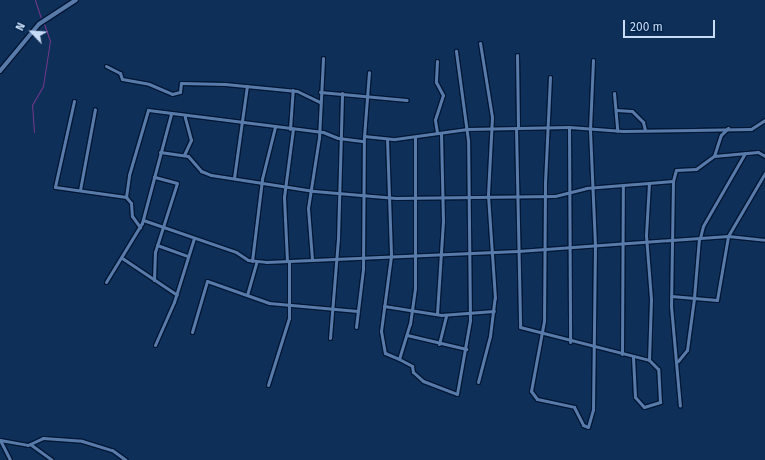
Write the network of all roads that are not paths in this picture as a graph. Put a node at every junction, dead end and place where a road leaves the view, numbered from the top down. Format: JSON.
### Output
{"nodes":[{"id":1,"x":76,"y":0,"type":"edge"},
{"id":2,"x":480,"y":43,"type":"dead end"},
{"id":3,"x":456,"y":51,"type":"dead end"},
{"id":4,"x":517,"y":55,"type":"dead end"},
{"id":5,"x":323,"y":58,"type":"dead end"},
{"id":6,"x":593,"y":60,"type":"dead end"},
{"id":7,"x":437,"y":61,"type":"dead end"},
{"id":8,"x":106,"y":66,"type":"dead end"},
{"id":9,"x":0,"y":71,"type":"edge"},
{"id":10,"x":369,"y":72,"type":"dead end"},
{"id":11,"x":550,"y":77,"type":"dead end"},
{"id":12,"x":247,"y":86,"type":"junction"},
{"id":13,"x":293,"y":90,"type":"junction"},
{"id":14,"x":320,"y":92,"type":"junction"},
{"id":15,"x":614,"y":92,"type":"dead end"},
{"id":16,"x":342,"y":93,"type":"junction"},
{"id":17,"x":366,"y":94,"type":"junction"},
{"id":18,"x":74,"y":100,"type":"dead end"},
{"id":19,"x":407,"y":100,"type":"dead end"},
{"id":20,"x":320,"y":102,"type":"junction"},
{"id":21,"x":94,"y":109,"type":"dead end"},
{"id":22,"x":616,"y":110,"type":"junction"},
{"id":23,"x":171,"y":114,"type":"junction"},
{"id":24,"x":185,"y":117,"type":"junction"},
{"id":25,"x":765,"y":120,"type":"edge"},
{"id":26,"x":243,"y":123,"type":"junction"},
{"id":27,"x":288,"y":123,"type":"junction"},
{"id":28,"x":547,"y":125,"type":"junction"},
{"id":29,"x":569,"y":127,"type":"junction"},
{"id":30,"x":277,"y":128,"type":"junction"},
{"id":31,"x":491,"y":128,"type":"junction"},
{"id":32,"x":517,"y":128,"type":"junction"},
{"id":33,"x":722,"y":128,"type":"junction"},
{"id":34,"x":728,"y":128,"type":"junction"},
{"id":35,"x":291,"y":129,"type":"junction"},
{"id":36,"x":467,"y":129,"type":"junction"},
{"id":37,"x":590,"y":129,"type":"junction"},
{"id":38,"x":645,"y":130,"type":"junction"},
{"id":39,"x":617,"y":131,"type":"junction"},
{"id":40,"x":318,"y":132,"type":"junction"},
{"id":41,"x":439,"y":133,"type":"junction"},
{"id":42,"x":722,"y":133,"type":"junction"},
{"id":43,"x":364,"y":136,"type":"junction"},
{"id":44,"x":415,"y":137,"type":"junction"},
{"id":45,"x":338,"y":138,"type":"junction"},
{"id":46,"x":387,"y":139,"type":"junction"},
{"id":47,"x":364,"y":141,"type":"junction"},
{"id":48,"x":160,"y":152,"type":"junction"},
{"id":49,"x":745,"y":153,"type":"junction"},
{"id":50,"x":184,"y":155,"type":"junction"},
{"id":51,"x":714,"y":156,"type":"junction"},
{"id":52,"x":765,"y":156,"type":"edge"},
{"id":53,"x":765,"y":172,"type":"edge"},
{"id":54,"x":154,"y":176,"type":"junction"},
{"id":55,"x":234,"y":178,"type":"junction"},
{"id":56,"x":673,"y":181,"type":"junction"},
{"id":57,"x":649,"y":183,"type":"junction"},
{"id":58,"x":261,"y":184,"type":"junction"},
{"id":59,"x":623,"y":185,"type":"junction"},
{"id":60,"x":285,"y":187,"type":"junction"},
{"id":61,"x":595,"y":187,"type":"junction"},
{"id":62,"x":80,"y":190,"type":"junction"},
{"id":63,"x":310,"y":191,"type":"junction"},
{"id":64,"x":338,"y":193,"type":"junction"},
{"id":65,"x":488,"y":194,"type":"junction"},
{"id":66,"x":568,"y":194,"type":"junction"},
{"id":67,"x":468,"y":195,"type":"junction"},
{"id":68,"x":516,"y":195,"type":"junction"},
{"id":69,"x":363,"y":196,"type":"junction"},
{"id":70,"x":388,"y":196,"type":"junction"},
{"id":71,"x":442,"y":196,"type":"junction"},
{"id":72,"x":544,"y":196,"type":"junction"},
{"id":73,"x":126,"y":197,"type":"junction"},
{"id":74,"x":417,"y":197,"type":"junction"},
{"id":75,"x":143,"y":220,"type":"junction"},
{"id":76,"x":140,"y":227,"type":"junction"},
{"id":77,"x":162,"y":227,"type":"junction"},
{"id":78,"x":765,"y":235,"type":"edge"},
{"id":79,"x":728,"y":236,"type":"junction"},
{"id":80,"x":194,"y":238,"type":"junction"},
{"id":81,"x":699,"y":238,"type":"junction"},
{"id":82,"x":672,"y":240,"type":"junction"},
{"id":83,"x":764,"y":240,"type":"edge"},
{"id":84,"x":647,"y":242,"type":"junction"},
{"id":85,"x":622,"y":243,"type":"junction"},
{"id":86,"x":157,"y":245,"type":"junction"},
{"id":87,"x":596,"y":245,"type":"junction"},
{"id":88,"x":570,"y":247,"type":"junction"},
{"id":89,"x":544,"y":249,"type":"junction"},
{"id":90,"x":494,"y":251,"type":"junction"},
{"id":91,"x":518,"y":251,"type":"junction"},
{"id":92,"x":468,"y":252,"type":"junction"},
{"id":93,"x":441,"y":253,"type":"junction"},
{"id":94,"x":417,"y":254,"type":"junction"},
{"id":95,"x":187,"y":256,"type":"junction"},
{"id":96,"x":391,"y":256,"type":"junction"},
{"id":97,"x":122,"y":258,"type":"junction"},
{"id":98,"x":336,"y":258,"type":"junction"},
{"id":99,"x":363,"y":258,"type":"junction"},
{"id":100,"x":312,"y":259,"type":"junction"},
{"id":101,"x":252,"y":261,"type":"junction"},
{"id":102,"x":257,"y":261,"type":"junction"},
{"id":103,"x":288,"y":261,"type":"junction"},
{"id":104,"x":154,"y":280,"type":"junction"},
{"id":105,"x":106,"y":282,"type":"dead end"},
{"id":106,"x":176,"y":295,"type":"junction"},
{"id":107,"x":247,"y":295,"type":"junction"},
{"id":108,"x":671,"y":296,"type":"junction"},
{"id":109,"x":694,"y":298,"type":"junction"},
{"id":110,"x":290,"y":306,"type":"junction"},
{"id":111,"x":384,"y":306,"type":"junction"},
{"id":112,"x":333,"y":307,"type":"junction"},
{"id":113,"x":358,"y":310,"type":"junction"},
{"id":114,"x":470,"y":311,"type":"junction"},
{"id":115,"x":494,"y":311,"type":"junction"},
{"id":116,"x":411,"y":312,"type":"junction"},
{"id":117,"x":437,"y":314,"type":"junction"},
{"id":118,"x":446,"y":315,"type":"junction"},
{"id":119,"x":356,"y":327,"type":"dead end"},
{"id":120,"x":192,"y":332,"type":"dead end"},
{"id":121,"x":543,"y":333,"type":"junction"},
{"id":122,"x":407,"y":335,"type":"junction"},
{"id":123,"x":330,"y":338,"type":"dead end"},
{"id":124,"x":570,"y":342,"type":"junction"},
{"id":125,"x":439,"y":344,"type":"junction"},
{"id":126,"x":155,"y":345,"type":"dead end"},
{"id":127,"x":594,"y":348,"type":"junction"},
{"id":128,"x":466,"y":349,"type":"junction"},
{"id":129,"x":622,"y":354,"type":"junction"},
{"id":130,"x":633,"y":357,"type":"junction"},
{"id":131,"x":399,"y":359,"type":"junction"},
{"id":132,"x":649,"y":360,"type":"junction"},
{"id":133,"x":678,"y":361,"type":"junction"},
{"id":134,"x":478,"y":382,"type":"dead end"},
{"id":135,"x":268,"y":385,"type":"dead end"},
{"id":136,"x":680,"y":406,"type":"dead end"},
{"id":137,"x":0,"y":440,"type":"edge"},
{"id":138,"x":30,"y":444,"type":"junction"},
{"id":139,"x":10,"y":460,"type":"edge"},
{"id":140,"x":52,"y":460,"type":"edge"},
{"id":141,"x":126,"y":460,"type":"edge"}],
"edges":[{"from":1,"to":9,"type":"street"},
{"from":2,"to":31,"type":"street"},
{"from":3,"to":36,"type":"street"},
{"from":4,"to":32,"type":"street"},
{"from":5,"to":14,"type":"street"},
{"from":6,"to":37,"type":"street"},
{"from":7,"to":41,"type":"street"},
{"from":8,"to":12,"type":"street"},
{"from":10,"to":17,"type":"street"},
{"from":11,"to":28,"type":"street"},
{"from":12,"to":13,"type":"street"},
{"from":12,"to":26,"type":"street"},
{"from":13,"to":20,"type":"street"},
{"from":13,"to":27,"type":"street"},
{"from":14,"to":16,"type":"street"},
{"from":14,"to":20,"type":"street"},
{"from":15,"to":22,"type":"street"},
{"from":16,"to":17,"type":"street"},
{"from":16,"to":45,"type":"street"},
{"from":17,"to":19,"type":"street"},
{"from":17,"to":43,"type":"street"},
{"from":18,"to":62,"type":"street"},
{"from":20,"to":40,"type":"street"},
{"from":21,"to":62,"type":"street"},
{"from":22,"to":38,"type":"street"},
{"from":22,"to":39,"type":"street"},
{"from":23,"to":24,"type":"street"},
{"from":23,"to":48,"type":"street"},
{"from":23,"to":73,"type":"street"},
{"from":24,"to":26,"type":"street"},
{"from":24,"to":50,"type":"street"},
{"from":25,"to":34,"type":"street"},
{"from":26,"to":30,"type":"street"},
{"from":26,"to":55,"type":"street"},
{"from":27,"to":30,"type":"street"},
{"from":27,"to":35,"type":"street"},
{"from":28,"to":29,"type":"street"},
{"from":28,"to":32,"type":"street"},
{"from":28,"to":72,"type":"street"},
{"from":29,"to":37,"type":"street"},
{"from":29,"to":66,"type":"street"},
{"from":30,"to":35,"type":"street"},
{"from":30,"to":58,"type":"street"},
{"from":31,"to":32,"type":"street"},
{"from":31,"to":36,"type":"street"},
{"from":31,"to":65,"type":"street"},
{"from":32,"to":68,"type":"street"},
{"from":33,"to":34,"type":"street"},
{"from":33,"to":38,"type":"street"},
{"from":33,"to":42,"type":"street"},
{"from":34,"to":42,"type":"street"},
{"from":35,"to":40,"type":"street"},
{"from":35,"to":60,"type":"street"},
{"from":36,"to":41,"type":"street"},
{"from":36,"to":67,"type":"street"},
{"from":37,"to":39,"type":"street"},
{"from":37,"to":61,"type":"street"},
{"from":38,"to":39,"type":"street"},
{"from":40,"to":45,"type":"street"},
{"from":40,"to":63,"type":"street"},
{"from":41,"to":44,"type":"street"},
{"from":41,"to":71,"type":"street"},
{"from":42,"to":51,"type":"street"},
{"from":43,"to":46,"type":"street"},
{"from":43,"to":47,"type":"street"},
{"from":44,"to":46,"type":"street"},
{"from":44,"to":74,"type":"street"},
{"from":45,"to":47,"type":"street"},
{"from":45,"to":64,"type":"street"},
{"from":46,"to":70,"type":"street"},
{"from":47,"to":69,"type":"street"},
{"from":48,"to":50,"type":"street"},
{"from":48,"to":54,"type":"street"},
{"from":49,"to":51,"type":"street"},
{"from":49,"to":52,"type":"street"},
{"from":49,"to":81,"type":"street"},
{"from":50,"to":55,"type":"street"},
{"from":51,"to":56,"type":"street"},
{"from":53,"to":79,"type":"street"},
{"from":54,"to":75,"type":"street"},
{"from":54,"to":77,"type":"street"},
{"from":55,"to":58,"type":"street"},
{"from":56,"to":57,"type":"street"},
{"from":56,"to":82,"type":"street"},
{"from":57,"to":59,"type":"street"},
{"from":57,"to":84,"type":"street"},
{"from":58,"to":60,"type":"street"},
{"from":58,"to":101,"type":"street"},
{"from":59,"to":61,"type":"street"},
{"from":59,"to":85,"type":"street"},
{"from":60,"to":63,"type":"street"},
{"from":60,"to":103,"type":"street"},
{"from":61,"to":66,"type":"street"},
{"from":61,"to":87,"type":"street"},
{"from":62,"to":73,"type":"street"},
{"from":63,"to":64,"type":"street"},
{"from":63,"to":100,"type":"street"},
{"from":64,"to":69,"type":"street"},
{"from":64,"to":98,"type":"street"},
{"from":65,"to":67,"type":"street"},
{"from":65,"to":68,"type":"street"},
{"from":65,"to":90,"type":"street"},
{"from":66,"to":72,"type":"street"},
{"from":66,"to":88,"type":"street"},
{"from":67,"to":71,"type":"street"},
{"from":67,"to":92,"type":"street"},
{"from":68,"to":72,"type":"street"},
{"from":68,"to":91,"type":"street"},
{"from":69,"to":70,"type":"street"},
{"from":69,"to":99,"type":"street"},
{"from":70,"to":74,"type":"street"},
{"from":70,"to":96,"type":"street"},
{"from":71,"to":74,"type":"street"},
{"from":71,"to":93,"type":"street"},
{"from":72,"to":89,"type":"street"},
{"from":73,"to":76,"type":"street"},
{"from":74,"to":94,"type":"street"},
{"from":75,"to":76,"type":"street"},
{"from":75,"to":77,"type":"street"},
{"from":76,"to":97,"type":"street"},
{"from":77,"to":80,"type":"street"},
{"from":77,"to":86,"type":"street"},
{"from":78,"to":83,"type":"street"},
{"from":79,"to":81,"type":"street"},
{"from":79,"to":83,"type":"street"},
{"from":79,"to":109,"type":"street"},
{"from":80,"to":95,"type":"street"},
{"from":80,"to":101,"type":"street"},
{"from":81,"to":82,"type":"street"},
{"from":81,"to":109,"type":"street"},
{"from":82,"to":84,"type":"street"},
{"from":82,"to":108,"type":"street"},
{"from":84,"to":85,"type":"street"},
{"from":84,"to":132,"type":"street"},
{"from":85,"to":87,"type":"street"},
{"from":85,"to":129,"type":"street"},
{"from":86,"to":95,"type":"street"},
{"from":86,"to":104,"type":"street"},
{"from":87,"to":88,"type":"street"},
{"from":87,"to":127,"type":"street"},
{"from":88,"to":89,"type":"street"},
{"from":88,"to":124,"type":"street"},
{"from":89,"to":91,"type":"street"},
{"from":89,"to":121,"type":"street"},
{"from":90,"to":91,"type":"street"},
{"from":90,"to":92,"type":"street"},
{"from":90,"to":115,"type":"street"},
{"from":91,"to":121,"type":"street"},
{"from":92,"to":93,"type":"street"},
{"from":92,"to":114,"type":"street"},
{"from":93,"to":94,"type":"street"},
{"from":93,"to":117,"type":"street"},
{"from":94,"to":96,"type":"street"},
{"from":94,"to":116,"type":"street"},
{"from":95,"to":106,"type":"street"},
{"from":96,"to":99,"type":"street"},
{"from":96,"to":111,"type":"street"},
{"from":97,"to":104,"type":"street"},
{"from":97,"to":105,"type":"street"},
{"from":98,"to":99,"type":"street"},
{"from":98,"to":100,"type":"street"},
{"from":98,"to":112,"type":"street"},
{"from":99,"to":113,"type":"street"},
{"from":100,"to":103,"type":"street"},
{"from":101,"to":102,"type":"street"},
{"from":102,"to":103,"type":"street"},
{"from":102,"to":107,"type":"street"},
{"from":103,"to":110,"type":"street"},
{"from":104,"to":106,"type":"street"},
{"from":106,"to":126,"type":"street"},
{"from":107,"to":110,"type":"street"},
{"from":107,"to":120,"type":"street"},
{"from":108,"to":109,"type":"street"},
{"from":108,"to":133,"type":"street"},
{"from":109,"to":133,"type":"street"},
{"from":110,"to":112,"type":"street"},
{"from":110,"to":135,"type":"street"},
{"from":111,"to":116,"type":"street"},
{"from":111,"to":131,"type":"street"},
{"from":112,"to":113,"type":"street"},
{"from":112,"to":123,"type":"street"},
{"from":113,"to":119,"type":"street"},
{"from":114,"to":115,"type":"street"},
{"from":114,"to":118,"type":"street"},
{"from":114,"to":128,"type":"street"},
{"from":115,"to":134,"type":"street"},
{"from":116,"to":117,"type":"street"},
{"from":116,"to":122,"type":"street"},
{"from":117,"to":118,"type":"street"},
{"from":118,"to":125,"type":"street"},
{"from":121,"to":124,"type":"street"},
{"from":121,"to":127,"type":"street"},
{"from":122,"to":125,"type":"street"},
{"from":122,"to":131,"type":"street"},
{"from":124,"to":127,"type":"street"},
{"from":125,"to":128,"type":"street"},
{"from":127,"to":129,"type":"street"},
{"from":128,"to":131,"type":"street"},
{"from":129,"to":130,"type":"street"},
{"from":130,"to":132,"type":"street"},
{"from":130,"to":132,"type":"street"},
{"from":133,"to":136,"type":"street"},
{"from":137,"to":138,"type":"street"},
{"from":137,"to":139,"type":"street"},
{"from":138,"to":140,"type":"street"},
{"from":138,"to":141,"type":"street"}]}
